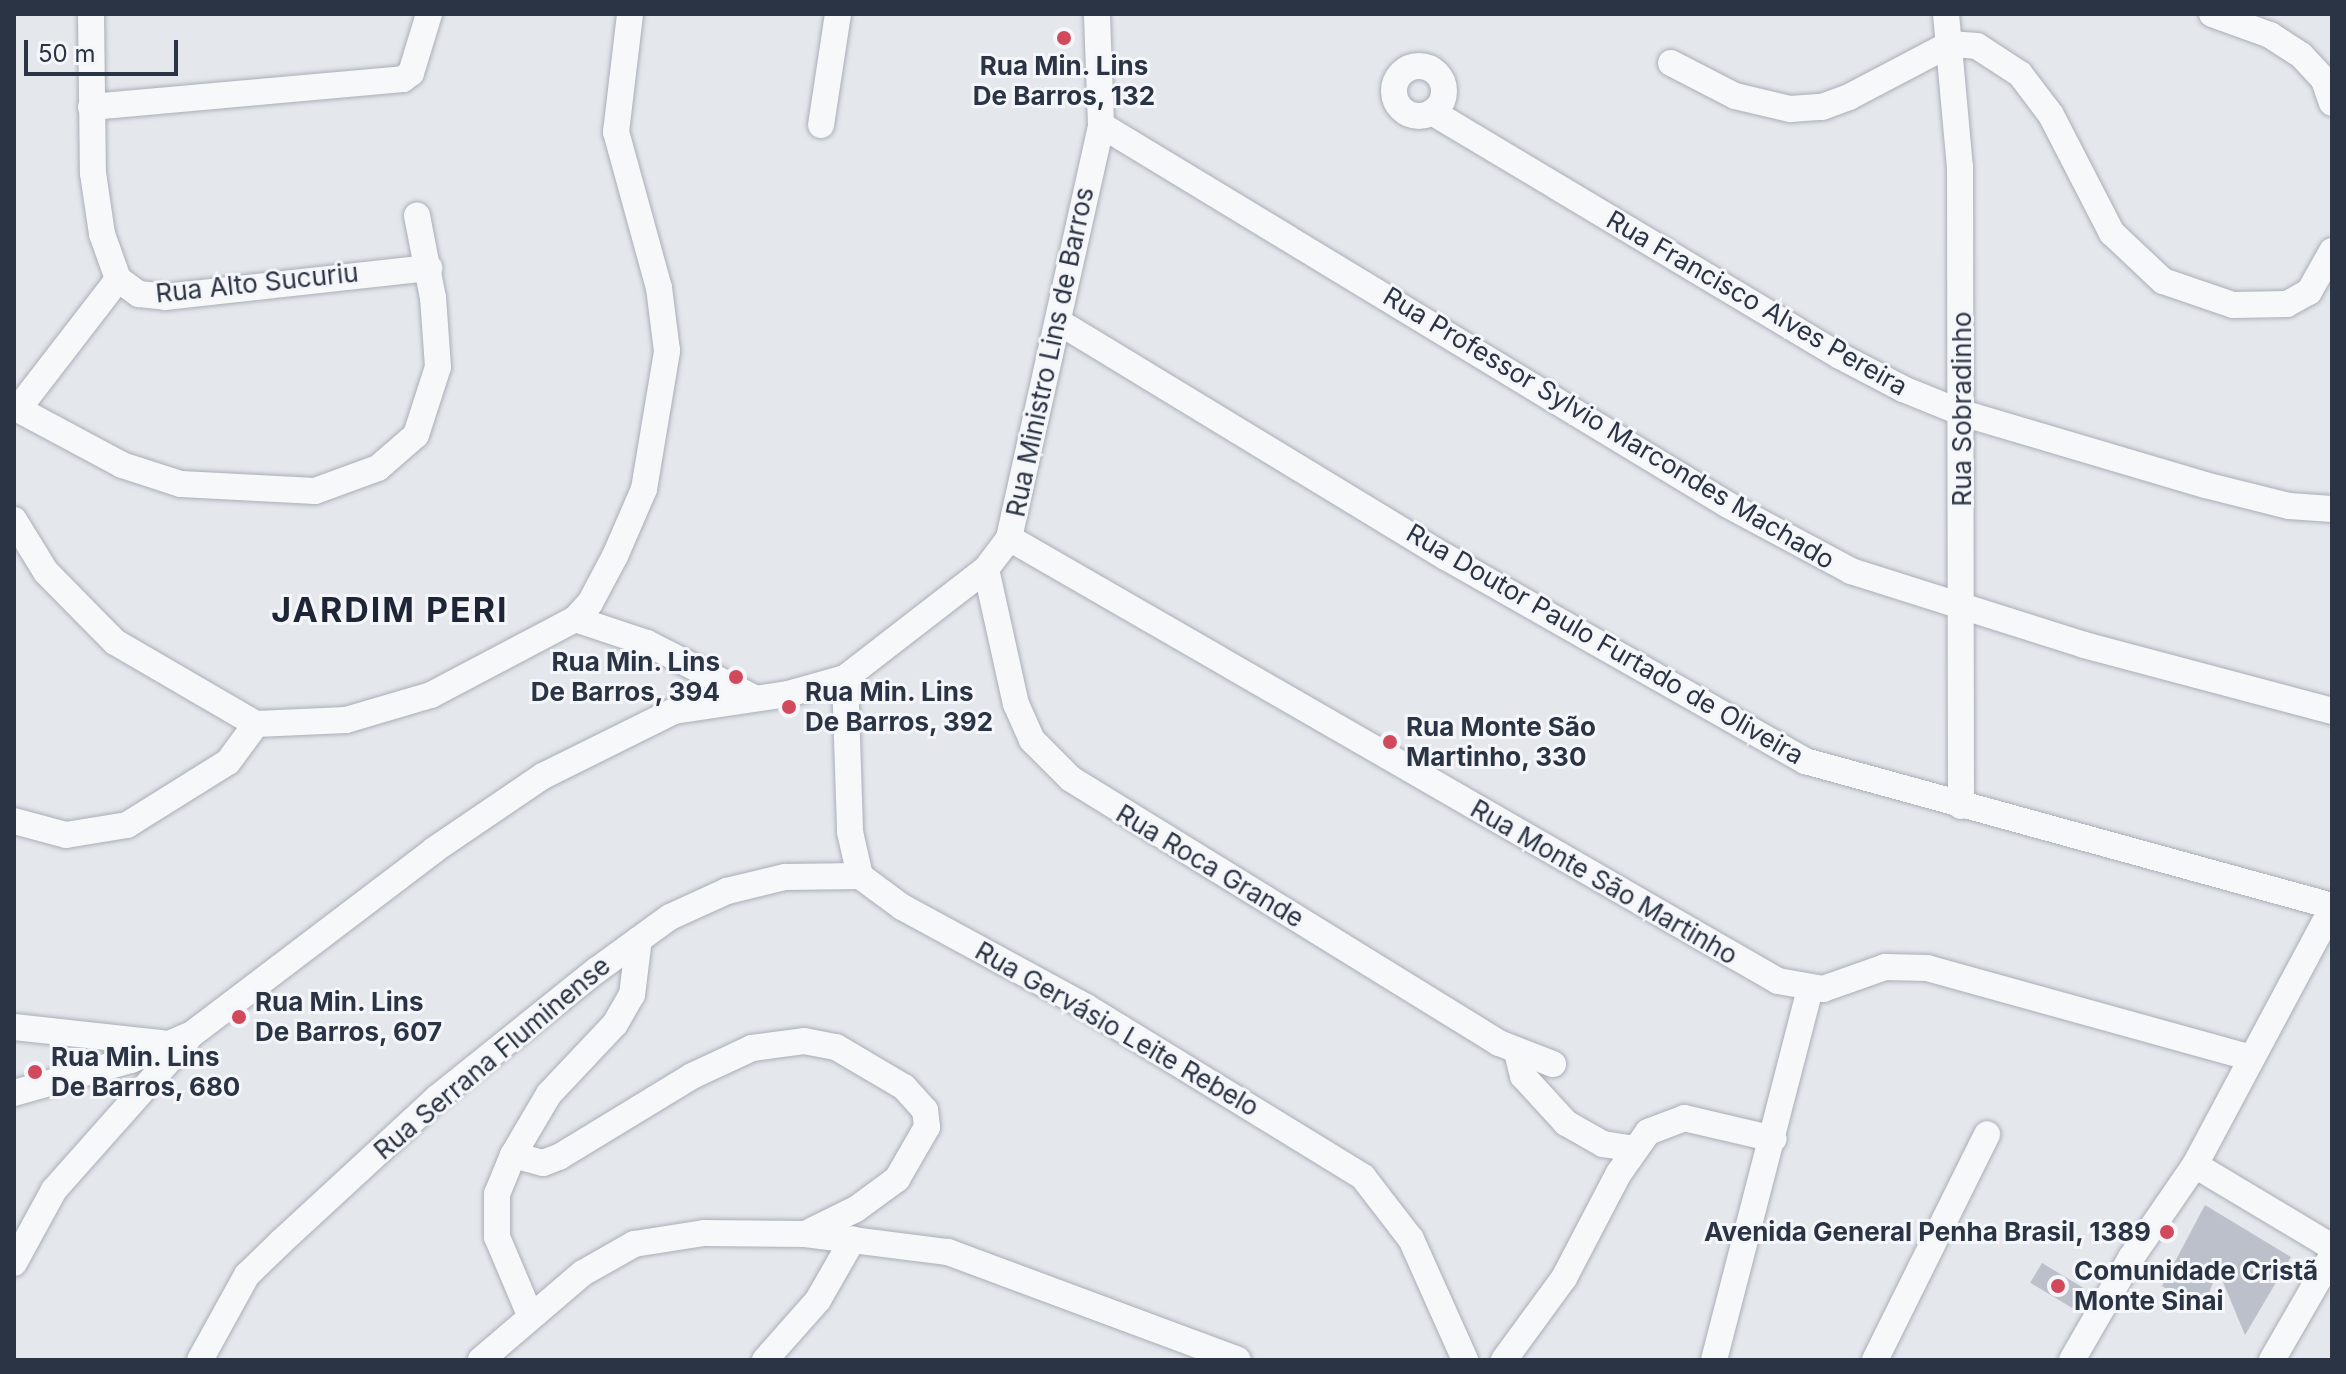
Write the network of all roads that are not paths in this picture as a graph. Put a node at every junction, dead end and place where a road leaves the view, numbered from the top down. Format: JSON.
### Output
{"nodes":[{"id":1,"x":91,"y":14,"type":"edge"},
{"id":2,"x":429,"y":14,"type":"edge"},
{"id":3,"x":630,"y":14,"type":"edge"},
{"id":4,"x":838,"y":14,"type":"edge"},
{"id":5,"x":1097,"y":14,"type":"edge"},
{"id":6,"x":1946,"y":14,"type":"edge"},
{"id":7,"x":2212,"y":14,"type":"edge"},
{"id":8,"x":1950,"y":44,"type":"junction"},
{"id":9,"x":1671,"y":63,"type":"dead end"},
{"id":10,"x":2332,"y":103,"type":"edge"},
{"id":11,"x":91,"y":107,"type":"junction"},
{"id":12,"x":1432,"y":112,"type":"dead end"},
{"id":13,"x":821,"y":125,"type":"dead end"},
{"id":14,"x":1101,"y":125,"type":"junction"},
{"id":15,"x":417,"y":216,"type":"dead end"},
{"id":16,"x":2332,"y":251,"type":"edge"},
{"id":17,"x":429,"y":268,"type":"junction"},
{"id":18,"x":118,"y":279,"type":"junction"},
{"id":19,"x":1059,"y":322,"type":"junction"},
{"id":20,"x":16,"y":408,"type":"edge"},
{"id":21,"x":1962,"y":413,"type":"junction"},
{"id":22,"x":2332,"y":509,"type":"edge"},
{"id":23,"x":14,"y":520,"type":"edge"},
{"id":24,"x":1009,"y":538,"type":"junction"},
{"id":25,"x":986,"y":569,"type":"junction"},
{"id":26,"x":1962,"y":609,"type":"junction"},
{"id":27,"x":575,"y":619,"type":"junction"},
{"id":28,"x":845,"y":678,"type":"junction"},
{"id":29,"x":752,"y":697,"type":"junction"},
{"id":30,"x":2332,"y":711,"type":"edge"},
{"id":31,"x":256,"y":724,"type":"junction"},
{"id":32,"x":1961,"y":806,"type":"junction"},
{"id":33,"x":14,"y":821,"type":"edge"},
{"id":34,"x":860,"y":876,"type":"junction"},
{"id":35,"x":2332,"y":907,"type":"edge"},
{"id":36,"x":639,"y":939,"type":"junction"},
{"id":37,"x":1810,"y":990,"type":"junction"},
{"id":38,"x":14,"y":1027,"type":"edge"},
{"id":39,"x":192,"y":1034,"type":"junction"},
{"id":40,"x":165,"y":1044,"type":"junction"},
{"id":41,"x":1517,"y":1052,"type":"junction"},
{"id":42,"x":2248,"y":1057,"type":"junction"},
{"id":43,"x":1553,"y":1064,"type":"dead end"},
{"id":44,"x":14,"y":1093,"type":"edge"},
{"id":45,"x":1987,"y":1134,"type":"dead end"},
{"id":46,"x":1774,"y":1139,"type":"junction"},
{"id":47,"x":1634,"y":1149,"type":"junction"},
{"id":48,"x":513,"y":1155,"type":"junction"},
{"id":49,"x":2195,"y":1165,"type":"junction"},
{"id":50,"x":805,"y":1234,"type":"junction"},
{"id":51,"x":853,"y":1239,"type":"junction"},
{"id":52,"x":2332,"y":1247,"type":"edge"},
{"id":53,"x":2332,"y":1256,"type":"edge"},
{"id":54,"x":14,"y":1263,"type":"edge"},
{"id":55,"x":530,"y":1315,"type":"junction"},
{"id":56,"x":200,"y":1360,"type":"edge"},
{"id":57,"x":481,"y":1360,"type":"edge"},
{"id":58,"x":765,"y":1360,"type":"edge"},
{"id":59,"x":1238,"y":1360,"type":"edge"},
{"id":60,"x":1465,"y":1360,"type":"edge"},
{"id":61,"x":1504,"y":1360,"type":"edge"},
{"id":62,"x":1714,"y":1360,"type":"edge"},
{"id":63,"x":1875,"y":1360,"type":"edge"},
{"id":64,"x":2072,"y":1360,"type":"edge"},
{"id":65,"x":2272,"y":1360,"type":"edge"}],
"edges":[{"from":1,"to":11,"type":"street","name":"Rua Alto Sucuriu"},
{"from":2,"to":11,"type":"street"},
{"from":3,"to":27,"type":"street"},
{"from":4,"to":13,"type":"street"},
{"from":5,"to":14,"type":"street","name":"Rua Ministro Lins de Barros"},
{"from":6,"to":8,"type":"street","name":"Rua Sobradinho"},
{"from":7,"to":10,"type":"street"},
{"from":8,"to":9,"type":"street"},
{"from":8,"to":16,"type":"street"},
{"from":8,"to":21,"type":"street","name":"Rua Sobradinho"},
{"from":11,"to":18,"type":"street","name":"Rua Alto Sucuriu"},
{"from":12,"to":21,"type":"street","name":"Rua Francisco Alves Pereira"},
{"from":14,"to":19,"type":"street","name":"Rua Ministro Lins de Barros"},
{"from":14,"to":26,"type":"street","name":"Rua Professor Sylvio Marcondes Machado"},
{"from":15,"to":17,"type":"street"},
{"from":17,"to":18,"type":"street","name":"Rua Alto Sucuriu"},
{"from":17,"to":20,"type":"street"},
{"from":18,"to":20,"type":"street"},
{"from":19,"to":24,"type":"street","name":"Rua Ministro Lins de Barros"},
{"from":19,"to":32,"type":"street","name":"Rua Doutor Paulo Furtado de Oliveira"},
{"from":21,"to":22,"type":"street","name":"Rua Francisco Alves Pereira"},
{"from":21,"to":26,"type":"street","name":"Rua Sobradinho"},
{"from":23,"to":31,"type":"street"},
{"from":24,"to":25,"type":"street","name":"Rua Ministro Lins de Barros"},
{"from":24,"to":37,"type":"street","name":"Rua Monte São Martinho"},
{"from":25,"to":28,"type":"street","name":"Rua Ministro Lins de Barros"},
{"from":25,"to":41,"type":"street","name":"Rua Roca Grande"},
{"from":26,"to":30,"type":"street","name":"Rua Professor Sylvio Marcondes Machado"},
{"from":26,"to":32,"type":"street","name":"Rua Sobradinho"},
{"from":27,"to":29,"type":"street"},
{"from":27,"to":31,"type":"street"},
{"from":28,"to":29,"type":"street","name":"Rua Ministro Lins de Barros"},
{"from":28,"to":34,"type":"street"},
{"from":29,"to":39,"type":"street","name":"Rua Ministro Lins de Barros"},
{"from":31,"to":33,"type":"street"},
{"from":32,"to":35,"type":"street","name":"Rua Doutor Paulo Furtado de Oliveira"},
{"from":34,"to":36,"type":"street","name":"Rua Serrana Fluminense"},
{"from":34,"to":60,"type":"street","name":"Rua Gervásio Leite Rebelo"},
{"from":35,"to":42,"type":"street"},
{"from":36,"to":48,"type":"street"},
{"from":36,"to":56,"type":"street","name":"Rua Serrana Fluminense"},
{"from":37,"to":42,"type":"street"},
{"from":37,"to":46,"type":"street"},
{"from":38,"to":40,"type":"street"},
{"from":39,"to":40,"type":"street","name":"Rua Ministro Lins de Barros"},
{"from":39,"to":54,"type":"street"},
{"from":40,"to":44,"type":"street","name":"Rua Ministro Lins de Barros"},
{"from":41,"to":43,"type":"street","name":"Rua Roca Grande"},
{"from":41,"to":47,"type":"street"},
{"from":42,"to":49,"type":"street"},
{"from":45,"to":63,"type":"street"},
{"from":46,"to":47,"type":"street"},
{"from":46,"to":62,"type":"street"},
{"from":47,"to":61,"type":"street"},
{"from":48,"to":50,"type":"street"},
{"from":48,"to":55,"type":"street"},
{"from":49,"to":52,"type":"street"},
{"from":49,"to":64,"type":"street"},
{"from":50,"to":51,"type":"street"},
{"from":50,"to":55,"type":"street"},
{"from":51,"to":58,"type":"street"},
{"from":51,"to":59,"type":"street"},
{"from":53,"to":65,"type":"street"},
{"from":55,"to":57,"type":"street"}]}
